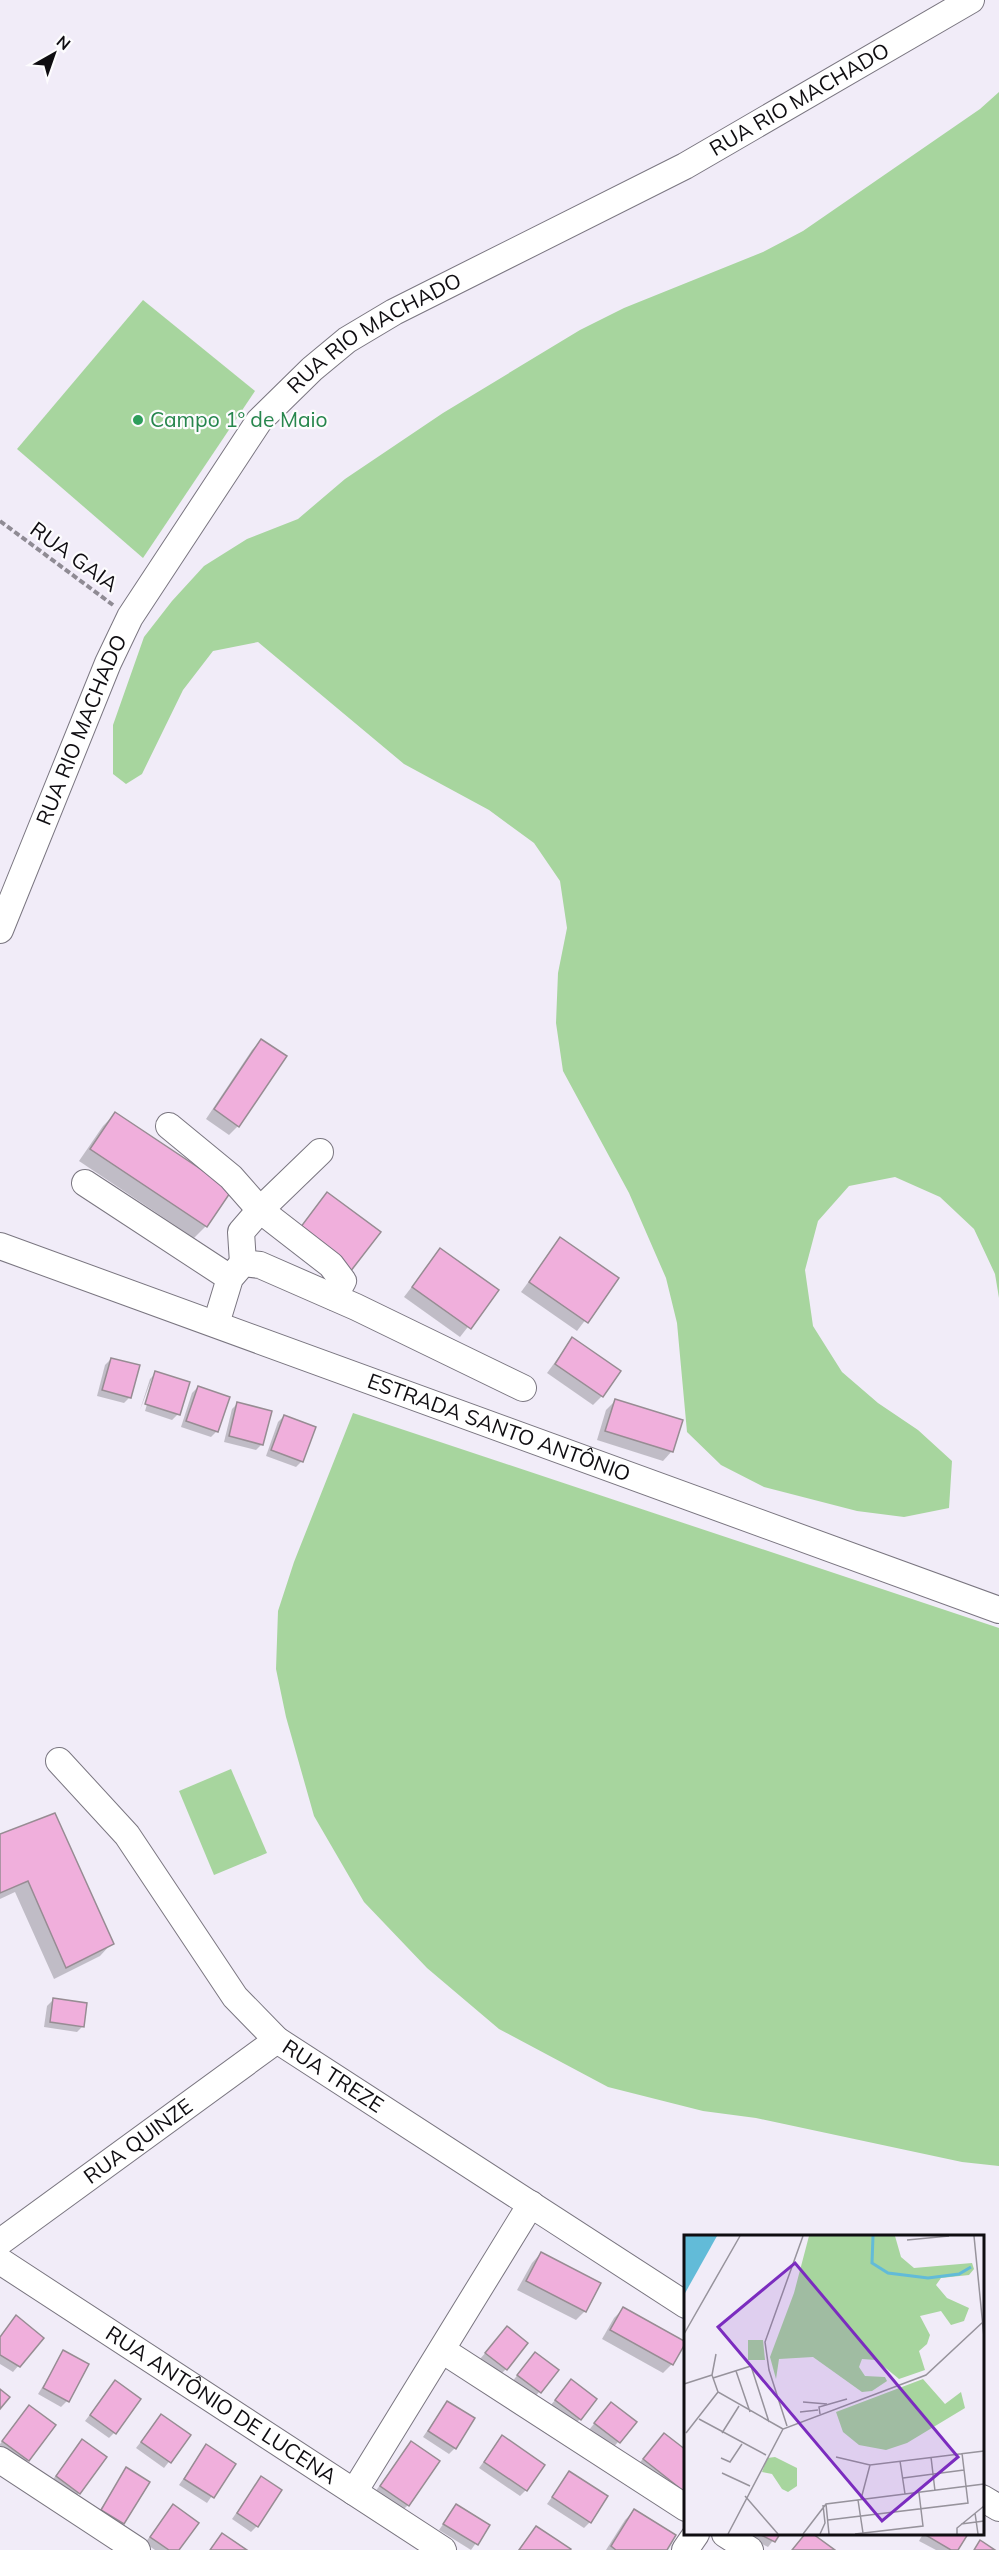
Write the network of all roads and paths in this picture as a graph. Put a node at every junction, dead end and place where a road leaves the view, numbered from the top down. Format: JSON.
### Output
{"nodes":[{"id":1,"x":971,"y":0,"type":"edge"},
{"id":2,"x":0,"y":521,"type":"edge"},
{"id":3,"x":130,"y":617,"type":"junction"},
{"id":4,"x":0,"y":930,"type":"edge"},
{"id":5,"x":169,"y":1126,"type":"dead end"},
{"id":6,"x":320,"y":1152,"type":"dead end"},
{"id":7,"x":85,"y":1183,"type":"dead end"},
{"id":8,"x":260,"y":1210,"type":"junction"},
{"id":9,"x":0,"y":1246,"type":"edge"},
{"id":10,"x":236,"y":1270,"type":"junction"},
{"id":11,"x":333,"y":1297,"type":"junction"},
{"id":12,"x":216,"y":1324,"type":"junction"},
{"id":13,"x":523,"y":1388,"type":"dead end"},
{"id":14,"x":999,"y":1610,"type":"edge"},
{"id":15,"x":59,"y":1761,"type":"dead end"},
{"id":16,"x":277,"y":2040,"type":"junction"},
{"id":17,"x":531,"y":2204,"type":"junction"},
{"id":18,"x":0,"y":2242,"type":"edge"},
{"id":19,"x":0,"y":2261,"type":"edge"},
{"id":20,"x":684,"y":2304,"type":"edge"},
{"id":21,"x":442,"y":2350,"type":"junction"},
{"id":22,"x":0,"y":2460,"type":"edge"},
{"id":23,"x":354,"y":2492,"type":"junction"},
{"id":24,"x":984,"y":2499,"type":"edge"},
{"id":25,"x":684,"y":2507,"type":"edge"},
{"id":26,"x":999,"y":2508,"type":"edge"},
{"id":27,"x":695,"y":2535,"type":"edge"},
{"id":28,"x":727,"y":2535,"type":"edge"},
{"id":29,"x":137,"y":2550,"type":"edge"},
{"id":30,"x":443,"y":2550,"type":"edge"},
{"id":31,"x":685,"y":2550,"type":"edge"},
{"id":32,"x":750,"y":2550,"type":"edge"}],
"edges":[{"from":1,"to":3,"type":"street","name":"RUA RIO MACHADO"},
{"from":2,"to":3,"type":"path","name":"RUA GAIA"},
{"from":3,"to":4,"type":"street","name":"RUA RIO MACHADO"},
{"from":5,"to":8,"type":"street"},
{"from":6,"to":8,"type":"street"},
{"from":7,"to":10,"type":"street"},
{"from":8,"to":10,"type":"street"},
{"from":8,"to":11,"type":"street"},
{"from":9,"to":12,"type":"street","name":"ESTRADA SANTO ANTÔNIO"},
{"from":10,"to":11,"type":"street"},
{"from":10,"to":12,"type":"street"},
{"from":11,"to":13,"type":"street"},
{"from":12,"to":14,"type":"street","name":"ESTRADA SANTO ANTÔNIO"},
{"from":15,"to":16,"type":"street","name":"RUA TREZE"},
{"from":16,"to":17,"type":"street","name":"RUA TREZE"},
{"from":16,"to":18,"type":"street","name":"RUA QUINZE"},
{"from":17,"to":20,"type":"street","name":"RUA TREZE"},
{"from":17,"to":21,"type":"street"},
{"from":19,"to":23,"type":"street","name":"RUA ANTÔNIO DE LUCENA"},
{"from":21,"to":23,"type":"street"},
{"from":21,"to":25,"type":"street"},
{"from":22,"to":29,"type":"street"},
{"from":23,"to":30,"type":"street","name":"RUA ANTÔNIO DE LUCENA"},
{"from":24,"to":26,"type":"street"},
{"from":27,"to":31,"type":"street"},
{"from":28,"to":32,"type":"street"}]}
